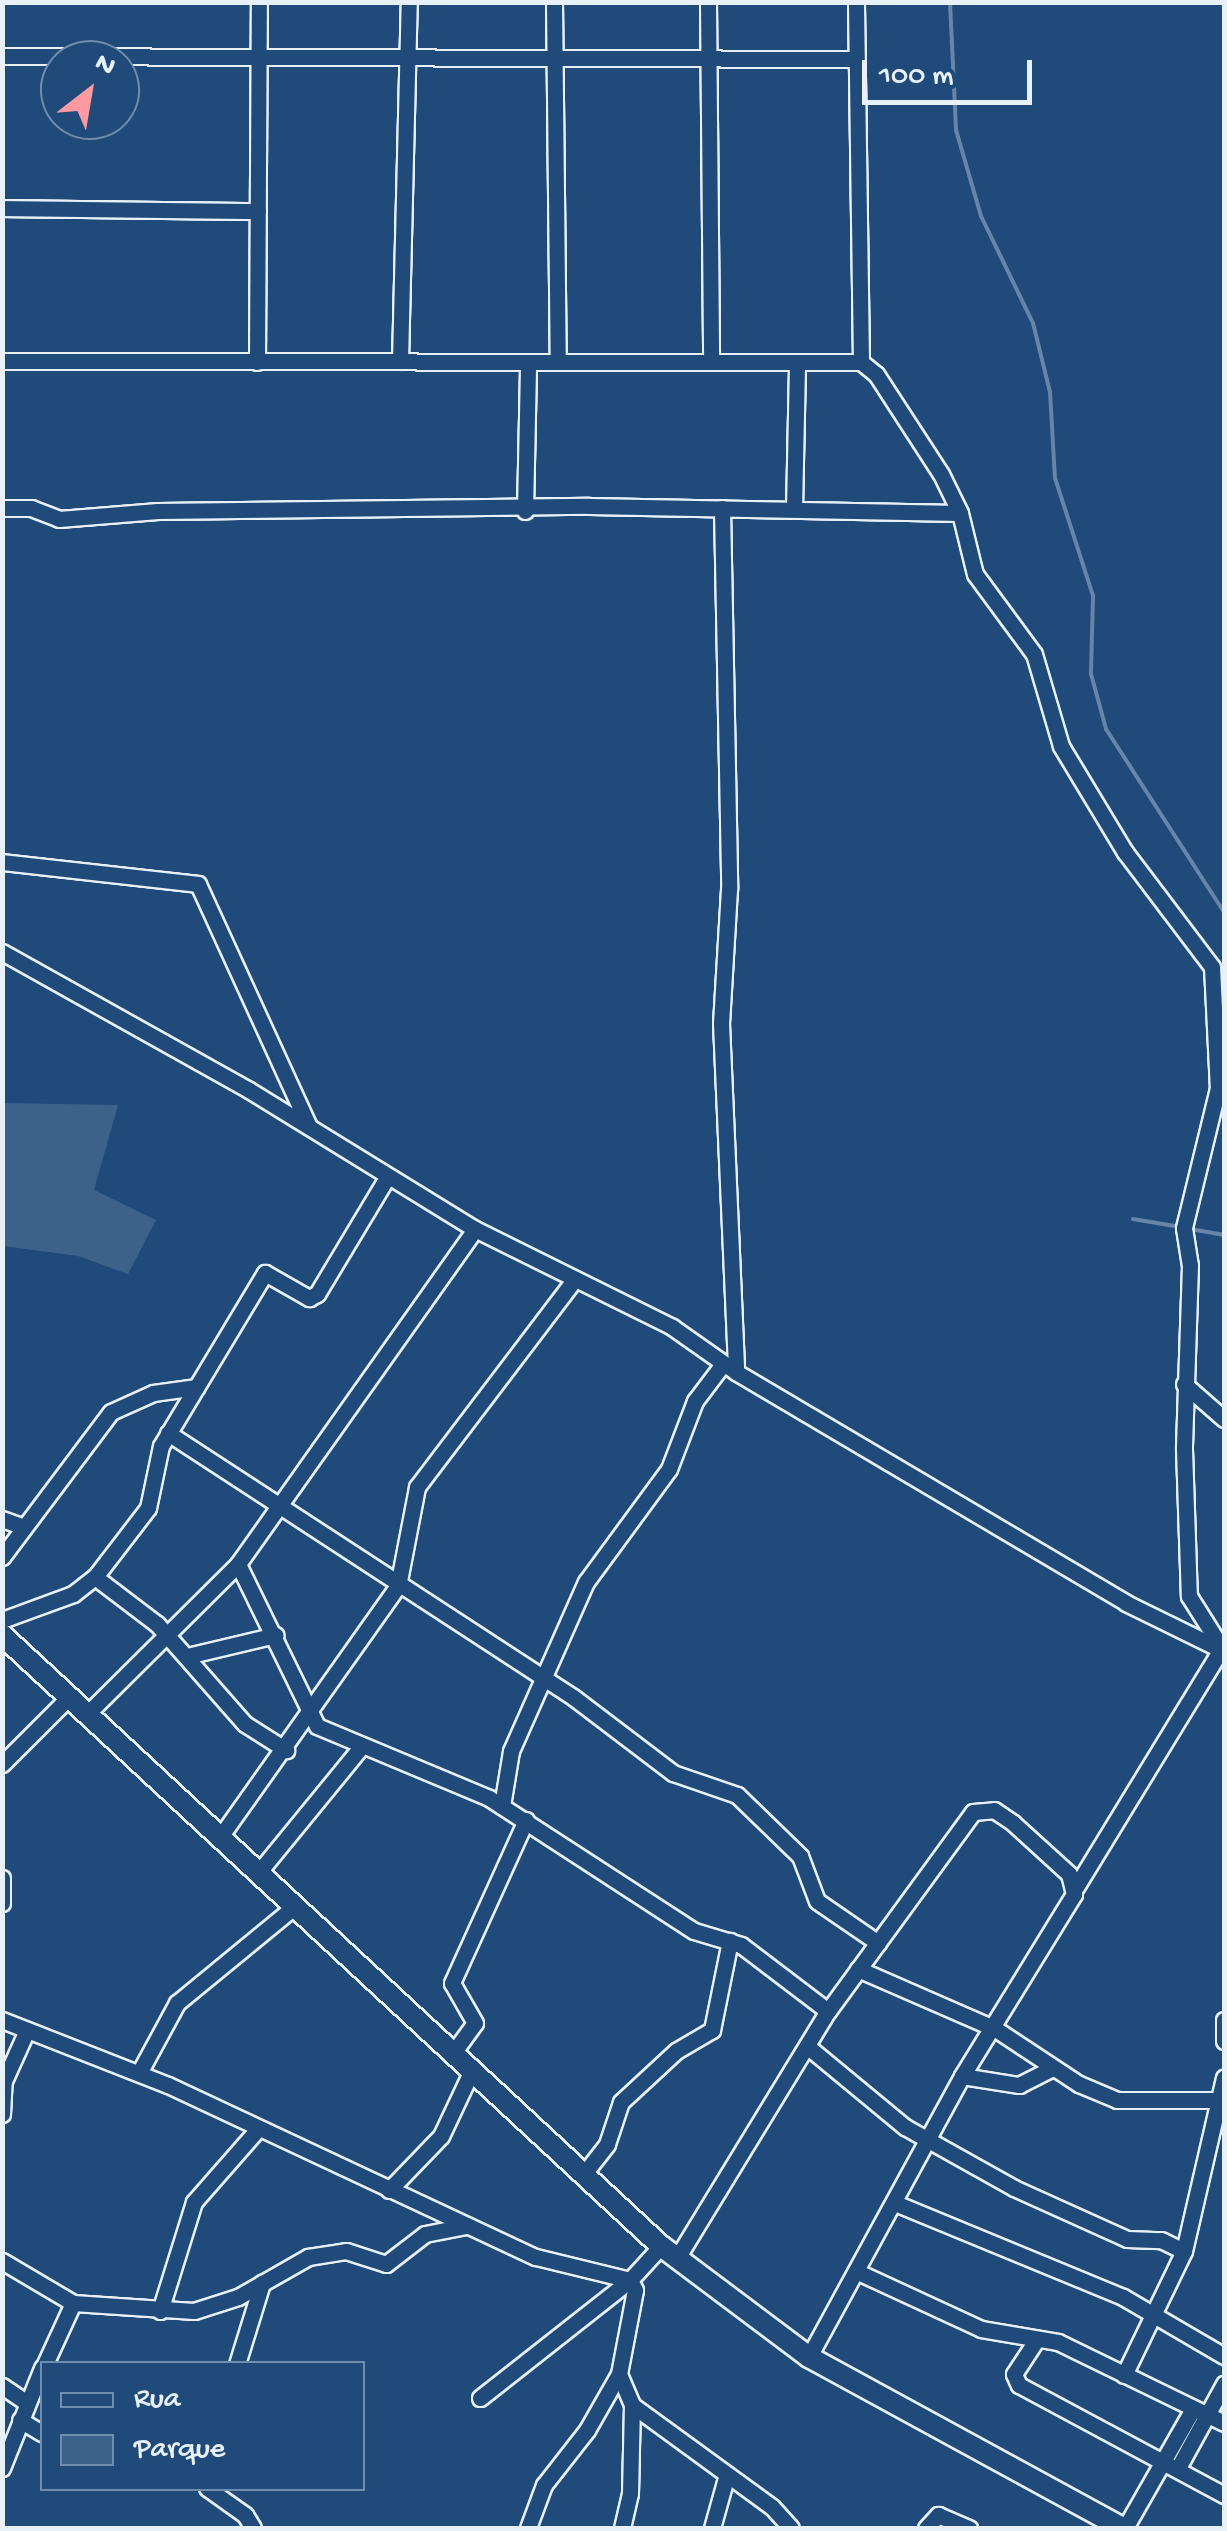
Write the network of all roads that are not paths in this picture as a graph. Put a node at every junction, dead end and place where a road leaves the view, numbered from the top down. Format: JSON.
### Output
{"nodes":[{"id":1,"x":259,"y":2,"type":"edge"},
{"id":2,"x":408,"y":2,"type":"edge"},
{"id":3,"x":554,"y":2,"type":"edge"},
{"id":4,"x":708,"y":2,"type":"edge"},
{"id":5,"x":856,"y":2,"type":"edge"},
{"id":6,"x":406,"y":54,"type":"junction"},
{"id":7,"x":2,"y":56,"type":"edge"},
{"id":8,"x":555,"y":58,"type":"junction"},
{"id":9,"x":712,"y":58,"type":"junction"},
{"id":10,"x":856,"y":59,"type":"junction"},
{"id":11,"x":260,"y":60,"type":"junction"},
{"id":12,"x":2,"y":208,"type":"edge"},
{"id":13,"x":258,"y":211,"type":"junction"},
{"id":14,"x":2,"y":361,"type":"edge"},
{"id":15,"x":400,"y":361,"type":"junction"},
{"id":16,"x":257,"y":362,"type":"junction"},
{"id":17,"x":528,"y":362,"type":"junction"},
{"id":18,"x":558,"y":362,"type":"junction"},
{"id":19,"x":711,"y":362,"type":"junction"},
{"id":20,"x":797,"y":362,"type":"junction"},
{"id":21,"x":861,"y":362,"type":"junction"},
{"id":22,"x":2,"y":508,"type":"edge"},
{"id":23,"x":722,"y":508,"type":"junction"},
{"id":24,"x":794,"y":509,"type":"junction"},
{"id":25,"x":525,"y":511,"type":"junction"},
{"id":26,"x":960,"y":513,"type":"junction"},
{"id":27,"x":2,"y":862,"type":"edge"},
{"id":28,"x":2,"y":952,"type":"edge"},
{"id":29,"x":309,"y":1127,"type":"junction"},
{"id":30,"x":386,"y":1179,"type":"junction"},
{"id":31,"x":475,"y":1229,"type":"junction"},
{"id":32,"x":574,"y":1279,"type":"junction"},
{"id":33,"x":730,"y":1368,"type":"junction"},
{"id":34,"x":1184,"y":1384,"type":"junction"},
{"id":35,"x":197,"y":1386,"type":"junction"},
{"id":36,"x":1224,"y":1419,"type":"edge"},
{"id":37,"x":168,"y":1433,"type":"junction"},
{"id":38,"x":280,"y":1506,"type":"junction"},
{"id":39,"x":2,"y":1520,"type":"edge"},
{"id":40,"x":24,"y":1528,"type":"junction"},
{"id":41,"x":2,"y":1557,"type":"edge"},
{"id":42,"x":238,"y":1564,"type":"junction"},
{"id":43,"x":96,"y":1576,"type":"junction"},
{"id":44,"x":398,"y":1586,"type":"junction"},
{"id":45,"x":2,"y":1620,"type":"edge"},
{"id":46,"x":2,"y":1635,"type":"edge"},
{"id":47,"x":276,"y":1635,"type":"junction"},
{"id":48,"x":168,"y":1637,"type":"junction"},
{"id":49,"x":1223,"y":1649,"type":"edge"},
{"id":50,"x":187,"y":1656,"type":"junction"},
{"id":51,"x":544,"y":1682,"type":"junction"},
{"id":52,"x":68,"y":1698,"type":"junction"},
{"id":53,"x":86,"y":1715,"type":"junction"},
{"id":54,"x":308,"y":1716,"type":"junction"},
{"id":55,"x":360,"y":1747,"type":"junction"},
{"id":56,"x":286,"y":1750,"type":"junction"},
{"id":57,"x":2,"y":1764,"type":"edge"},
{"id":58,"x":502,"y":1806,"type":"junction"},
{"id":59,"x":526,"y":1820,"type":"junction"},
{"id":60,"x":220,"y":1837,"type":"junction"},
{"id":61,"x":258,"y":1873,"type":"junction"},
{"id":62,"x":2,"y":1878,"type":"edge"},
{"id":63,"x":1076,"y":1886,"type":"junction"},
{"id":64,"x":2,"y":1903,"type":"edge"},
{"id":65,"x":294,"y":1908,"type":"junction"},
{"id":66,"x":730,"y":1941,"type":"junction"},
{"id":67,"x":878,"y":1943,"type":"junction"},
{"id":68,"x":858,"y":1970,"type":"junction"},
{"id":69,"x":828,"y":2011,"type":"junction"},
{"id":70,"x":2,"y":2020,"type":"edge"},
{"id":71,"x":1224,"y":2020,"type":"edge"},
{"id":72,"x":994,"y":2028,"type":"junction"},
{"id":73,"x":26,"y":2030,"type":"junction"},
{"id":74,"x":1224,"y":2041,"type":"edge"},
{"id":75,"x":807,"y":2046,"type":"junction"},
{"id":76,"x":454,"y":2053,"type":"junction"},
{"id":77,"x":1052,"y":2068,"type":"junction"},
{"id":78,"x":472,"y":2070,"type":"junction"},
{"id":79,"x":139,"y":2073,"type":"junction"},
{"id":80,"x":962,"y":2076,"type":"junction"},
{"id":81,"x":1224,"y":2078,"type":"edge"},
{"id":82,"x":1220,"y":2100,"type":"junction"},
{"id":83,"x":2,"y":2114,"type":"edge"},
{"id":84,"x":257,"y":2130,"type":"junction"},
{"id":85,"x":928,"y":2140,"type":"junction"},
{"id":86,"x":583,"y":2175,"type":"junction"},
{"id":87,"x":390,"y":2190,"type":"junction"},
{"id":88,"x":895,"y":2203,"type":"junction"},
{"id":89,"x":466,"y":2226,"type":"junction"},
{"id":90,"x":1184,"y":2250,"type":"junction"},
{"id":91,"x":669,"y":2252,"type":"junction"},
{"id":92,"x":2,"y":2261,"type":"edge"},
{"id":93,"x":860,"y":2273,"type":"junction"},
{"id":94,"x":630,"y":2280,"type":"junction"},
{"id":95,"x":262,"y":2282,"type":"junction"},
{"id":96,"x":73,"y":2303,"type":"junction"},
{"id":97,"x":160,"y":2311,"type":"junction"},
{"id":98,"x":1152,"y":2314,"type":"junction"},
{"id":99,"x":1037,"y":2339,"type":"junction"},
{"id":100,"x":808,"y":2356,"type":"junction"},
{"id":101,"x":1224,"y":2356,"type":"edge"},
{"id":102,"x":46,"y":2361,"type":"edge"},
{"id":103,"x":237,"y":2361,"type":"edge"},
{"id":104,"x":40,"y":2374,"type":"edge"},
{"id":105,"x":618,"y":2374,"type":"junction"},
{"id":106,"x":1124,"y":2375,"type":"junction"},
{"id":107,"x":1224,"y":2384,"type":"edge"},
{"id":108,"x":2,"y":2386,"type":"edge"},
{"id":109,"x":480,"y":2398,"type":"dead end"},
{"id":110,"x":26,"y":2402,"type":"junction"},
{"id":111,"x":632,"y":2406,"type":"junction"},
{"id":112,"x":1200,"y":2412,"type":"junction"},
{"id":113,"x":20,"y":2420,"type":"junction"},
{"id":114,"x":1224,"y":2423,"type":"edge"},
{"id":115,"x":40,"y":2431,"type":"edge"},
{"id":116,"x":1172,"y":2464,"type":"junction"},
{"id":117,"x":2,"y":2468,"type":"edge"},
{"id":118,"x":726,"y":2478,"type":"junction"},
{"id":119,"x":211,"y":2491,"type":"edge"},
{"id":120,"x":1224,"y":2495,"type":"edge"},
{"id":121,"x":253,"y":2528,"type":"edge"},
{"id":122,"x":528,"y":2528,"type":"edge"},
{"id":123,"x":622,"y":2528,"type":"edge"},
{"id":124,"x":712,"y":2528,"type":"edge"},
{"id":125,"x":791,"y":2528,"type":"edge"},
{"id":126,"x":926,"y":2528,"type":"edge"},
{"id":127,"x":969,"y":2528,"type":"edge"},
{"id":128,"x":1124,"y":2528,"type":"edge"}],
"edges":[{"from":1,"to":11,"type":"street"},
{"from":2,"to":6,"type":"street"},
{"from":3,"to":8,"type":"street"},
{"from":4,"to":9,"type":"street"},
{"from":5,"to":10,"type":"street"},
{"from":6,"to":8,"type":"street"},
{"from":6,"to":11,"type":"street"},
{"from":6,"to":15,"type":"street"},
{"from":7,"to":11,"type":"street"},
{"from":8,"to":9,"type":"street"},
{"from":8,"to":18,"type":"street"},
{"from":9,"to":10,"type":"street"},
{"from":9,"to":19,"type":"street"},
{"from":10,"to":21,"type":"street"},
{"from":11,"to":13,"type":"street"},
{"from":12,"to":13,"type":"street"},
{"from":13,"to":16,"type":"street"},
{"from":14,"to":16,"type":"street"},
{"from":15,"to":16,"type":"street"},
{"from":15,"to":17,"type":"street"},
{"from":17,"to":18,"type":"street"},
{"from":17,"to":25,"type":"street"},
{"from":18,"to":19,"type":"street"},
{"from":19,"to":20,"type":"street"},
{"from":20,"to":21,"type":"street"},
{"from":20,"to":24,"type":"street"},
{"from":21,"to":26,"type":"street"},
{"from":22,"to":25,"type":"street"},
{"from":23,"to":24,"type":"street"},
{"from":23,"to":25,"type":"street"},
{"from":23,"to":33,"type":"street"},
{"from":24,"to":26,"type":"street"},
{"from":26,"to":34,"type":"street"},
{"from":27,"to":29,"type":"street"},
{"from":28,"to":29,"type":"street"},
{"from":29,"to":30,"type":"street"},
{"from":30,"to":31,"type":"street"},
{"from":30,"to":35,"type":"street"},
{"from":31,"to":32,"type":"street"},
{"from":31,"to":38,"type":"street"},
{"from":32,"to":33,"type":"street"},
{"from":32,"to":44,"type":"street"},
{"from":33,"to":49,"type":"street"},
{"from":33,"to":51,"type":"street"},
{"from":34,"to":36,"type":"street"},
{"from":34,"to":49,"type":"street"},
{"from":35,"to":37,"type":"street"},
{"from":35,"to":40,"type":"street"},
{"from":37,"to":38,"type":"street"},
{"from":37,"to":43,"type":"street"},
{"from":38,"to":42,"type":"street"},
{"from":38,"to":44,"type":"street"},
{"from":39,"to":40,"type":"street"},
{"from":40,"to":41,"type":"street"},
{"from":42,"to":47,"type":"street"},
{"from":42,"to":48,"type":"street"},
{"from":43,"to":45,"type":"street"},
{"from":43,"to":48,"type":"street"},
{"from":44,"to":51,"type":"street"},
{"from":44,"to":54,"type":"street"},
{"from":46,"to":52,"type":"main road"},
{"from":47,"to":50,"type":"street"},
{"from":47,"to":54,"type":"street"},
{"from":48,"to":50,"type":"street"},
{"from":48,"to":53,"type":"street"},
{"from":49,"to":63,"type":"street"},
{"from":50,"to":56,"type":"street"},
{"from":51,"to":58,"type":"street"},
{"from":51,"to":67,"type":"street"},
{"from":52,"to":53,"type":"main road"},
{"from":52,"to":57,"type":"street"},
{"from":53,"to":60,"type":"main road"},
{"from":54,"to":55,"type":"street"},
{"from":54,"to":56,"type":"street"},
{"from":55,"to":58,"type":"street"},
{"from":55,"to":61,"type":"street"},
{"from":56,"to":60,"type":"street"},
{"from":58,"to":59,"type":"street"},
{"from":59,"to":66,"type":"street"},
{"from":59,"to":76,"type":"street"},
{"from":60,"to":61,"type":"main road"},
{"from":61,"to":65,"type":"main road"},
{"from":62,"to":64,"type":"street"},
{"from":63,"to":67,"type":"street"},
{"from":63,"to":72,"type":"street"},
{"from":65,"to":76,"type":"main road"},
{"from":65,"to":79,"type":"street"},
{"from":66,"to":69,"type":"street"},
{"from":66,"to":86,"type":"street"},
{"from":67,"to":68,"type":"street"},
{"from":68,"to":69,"type":"street"},
{"from":68,"to":72,"type":"street"},
{"from":69,"to":75,"type":"street"},
{"from":70,"to":73,"type":"street"},
{"from":71,"to":74,"type":"street"},
{"from":72,"to":77,"type":"street"},
{"from":72,"to":80,"type":"street"},
{"from":73,"to":79,"type":"street"},
{"from":73,"to":83,"type":"street"},
{"from":75,"to":85,"type":"street"},
{"from":75,"to":91,"type":"street"},
{"from":76,"to":78,"type":"main road"},
{"from":77,"to":80,"type":"street"},
{"from":77,"to":82,"type":"street"},
{"from":78,"to":86,"type":"main road"},
{"from":78,"to":87,"type":"street"},
{"from":79,"to":84,"type":"street"},
{"from":80,"to":85,"type":"street"},
{"from":81,"to":82,"type":"street"},
{"from":82,"to":90,"type":"street"},
{"from":84,"to":87,"type":"street"},
{"from":84,"to":97,"type":"street"},
{"from":85,"to":88,"type":"street"},
{"from":85,"to":90,"type":"street"},
{"from":86,"to":91,"type":"main road"},
{"from":87,"to":89,"type":"street"},
{"from":88,"to":93,"type":"street"},
{"from":88,"to":98,"type":"street"},
{"from":89,"to":94,"type":"street"},
{"from":89,"to":95,"type":"street"},
{"from":90,"to":98,"type":"street"},
{"from":91,"to":94,"type":"street"},
{"from":91,"to":100,"type":"main road"},
{"from":92,"to":96,"type":"street"},
{"from":93,"to":99,"type":"street"},
{"from":93,"to":100,"type":"street"},
{"from":94,"to":105,"type":"street"},
{"from":94,"to":109,"type":"street"},
{"from":95,"to":97,"type":"street"},
{"from":95,"to":103,"type":"street"},
{"from":96,"to":97,"type":"street"},
{"from":96,"to":102,"type":"street"},
{"from":98,"to":101,"type":"street"},
{"from":98,"to":106,"type":"street"},
{"from":99,"to":106,"type":"street"},
{"from":99,"to":116,"type":"street"},
{"from":100,"to":128,"type":"main road"},
{"from":104,"to":110,"type":"street"},
{"from":105,"to":111,"type":"street"},
{"from":105,"to":122,"type":"street"},
{"from":106,"to":112,"type":"street"},
{"from":107,"to":112,"type":"street"},
{"from":108,"to":110,"type":"street"},
{"from":110,"to":113,"type":"street"},
{"from":111,"to":118,"type":"street"},
{"from":111,"to":123,"type":"street"},
{"from":112,"to":114,"type":"street"},
{"from":112,"to":116,"type":"street"},
{"from":113,"to":115,"type":"street"},
{"from":113,"to":117,"type":"street"},
{"from":116,"to":120,"type":"street"},
{"from":116,"to":128,"type":"street"},
{"from":118,"to":124,"type":"street"},
{"from":118,"to":125,"type":"street"},
{"from":119,"to":121,"type":"street"},
{"from":126,"to":127,"type":"street"}]}
